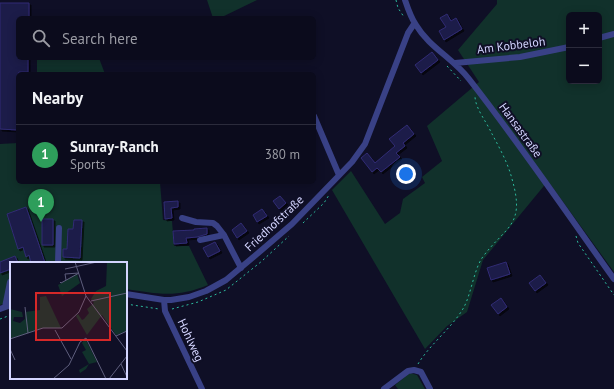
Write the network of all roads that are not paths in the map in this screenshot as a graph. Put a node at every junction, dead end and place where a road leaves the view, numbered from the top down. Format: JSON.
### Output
{"nodes":[{"id":1,"x":406,"y":0,"type":"edge"},
{"id":2,"x":412,"y":26,"type":"junction"},
{"id":3,"x":614,"y":34,"type":"edge"},
{"id":4,"x":602,"y":37,"type":"edge"},
{"id":5,"x":566,"y":48,"type":"edge"},
{"id":6,"x":455,"y":63,"type":"junction"},
{"id":7,"x":316,"y":121,"type":"edge"},
{"id":8,"x":339,"y":175,"type":"junction"},
{"id":9,"x":182,"y":218,"type":"dead end"},
{"id":10,"x":59,"y":228,"type":"dead end"},
{"id":11,"x":224,"y":235,"type":"junction"},
{"id":12,"x":200,"y":240,"type":"dead end"},
{"id":13,"x":58,"y":262,"type":"edge"},
{"id":14,"x":241,"y":268,"type":"junction"},
{"id":15,"x":614,"y":279,"type":"edge"},
{"id":16,"x":10,"y":282,"type":"edge"},
{"id":17,"x":127,"y":294,"type":"edge"},
{"id":18,"x":164,"y":300,"type":"junction"},
{"id":19,"x":5,"y":307,"type":"edge"},
{"id":20,"x":202,"y":389,"type":"edge"},
{"id":21,"x":384,"y":389,"type":"edge"},
{"id":22,"x":430,"y":389,"type":"edge"}],
"edges":[{"from":1,"to":2,"type":"street","name":"Hansastraße"},
{"from":2,"to":6,"type":"street","name":"Hansastraße"},
{"from":2,"to":8,"type":"street","name":"Friedhofstraße"},
{"from":3,"to":4,"type":"street"},
{"from":5,"to":6,"type":"street","name":"Am Kobbeloh"},
{"from":6,"to":15,"type":"street","name":"Hansastraße"},
{"from":7,"to":8,"type":"street"},
{"from":8,"to":14,"type":"street","name":"Friedhofstraße"},
{"from":9,"to":11,"type":"street"},
{"from":10,"to":13,"type":"street"},
{"from":11,"to":12,"type":"street"},
{"from":11,"to":14,"type":"street"},
{"from":14,"to":18,"type":"street","name":"Friedhofstraße"},
{"from":16,"to":19,"type":"street"},
{"from":17,"to":18,"type":"street","name":"Friedhofstraße"},
{"from":18,"to":20,"type":"street","name":"Hohlweg"},
{"from":21,"to":22,"type":"street"}]}
